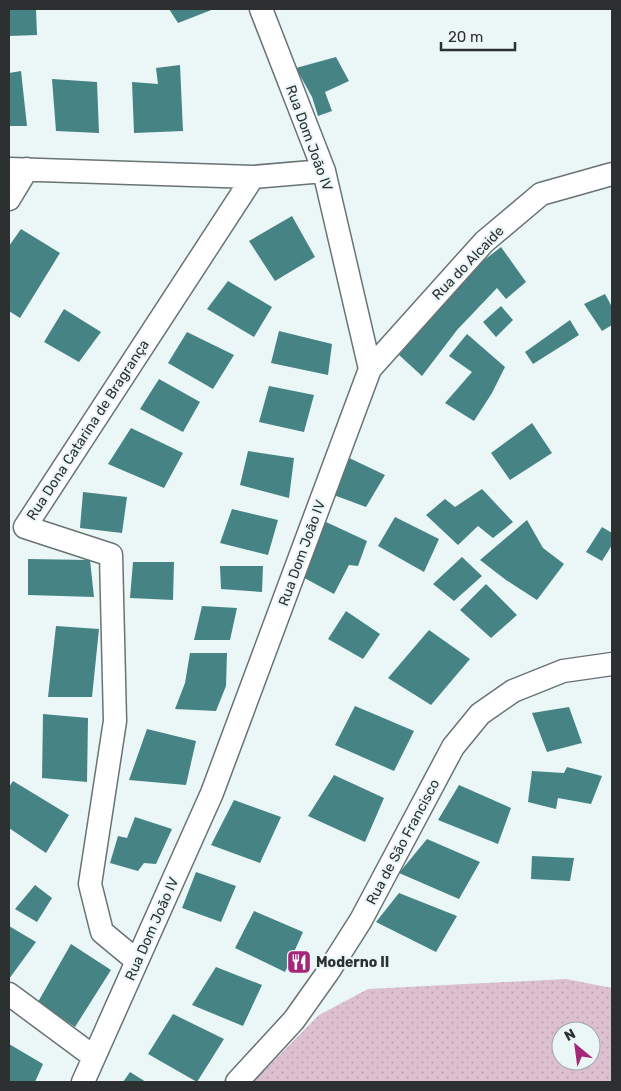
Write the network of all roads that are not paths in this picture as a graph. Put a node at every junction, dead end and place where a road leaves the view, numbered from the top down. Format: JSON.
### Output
{"nodes":[{"id":1,"x":261,"y":9,"type":"edge"},
{"id":2,"x":18,"y":169,"type":"edge"},
{"id":3,"x":324,"y":171,"type":"junction"},
{"id":4,"x":612,"y":174,"type":"edge"},
{"id":5,"x":252,"y":176,"type":"junction"},
{"id":6,"x":9,"y":199,"type":"edge"},
{"id":7,"x":370,"y":369,"type":"junction"},
{"id":8,"x":612,"y":664,"type":"edge"},
{"id":9,"x":138,"y":961,"type":"junction"},
{"id":10,"x":9,"y":994,"type":"edge"},
{"id":11,"x":94,"y":1057,"type":"junction"},
{"id":12,"x":83,"y":1082,"type":"edge"},
{"id":13,"x":237,"y":1082,"type":"edge"}],
"edges":[{"from":1,"to":3,"type":"street","name":"Rua Dom João IV"},
{"from":2,"to":5,"type":"street"},
{"from":2,"to":6,"type":"street"},
{"from":3,"to":5,"type":"street"},
{"from":3,"to":7,"type":"street","name":"Rua Dom João IV"},
{"from":4,"to":7,"type":"street","name":"Rua do Alcaide"},
{"from":5,"to":9,"type":"street","name":"Rua Dona Catarina de Bragrança"},
{"from":7,"to":9,"type":"street","name":"Rua Dom João IV"},
{"from":8,"to":13,"type":"street","name":"Rua de São Francisco"},
{"from":9,"to":11,"type":"street","name":"Rua Dom João IV"},
{"from":10,"to":11,"type":"street"},
{"from":11,"to":12,"type":"street","name":"Rua Dom João IV"}]}
